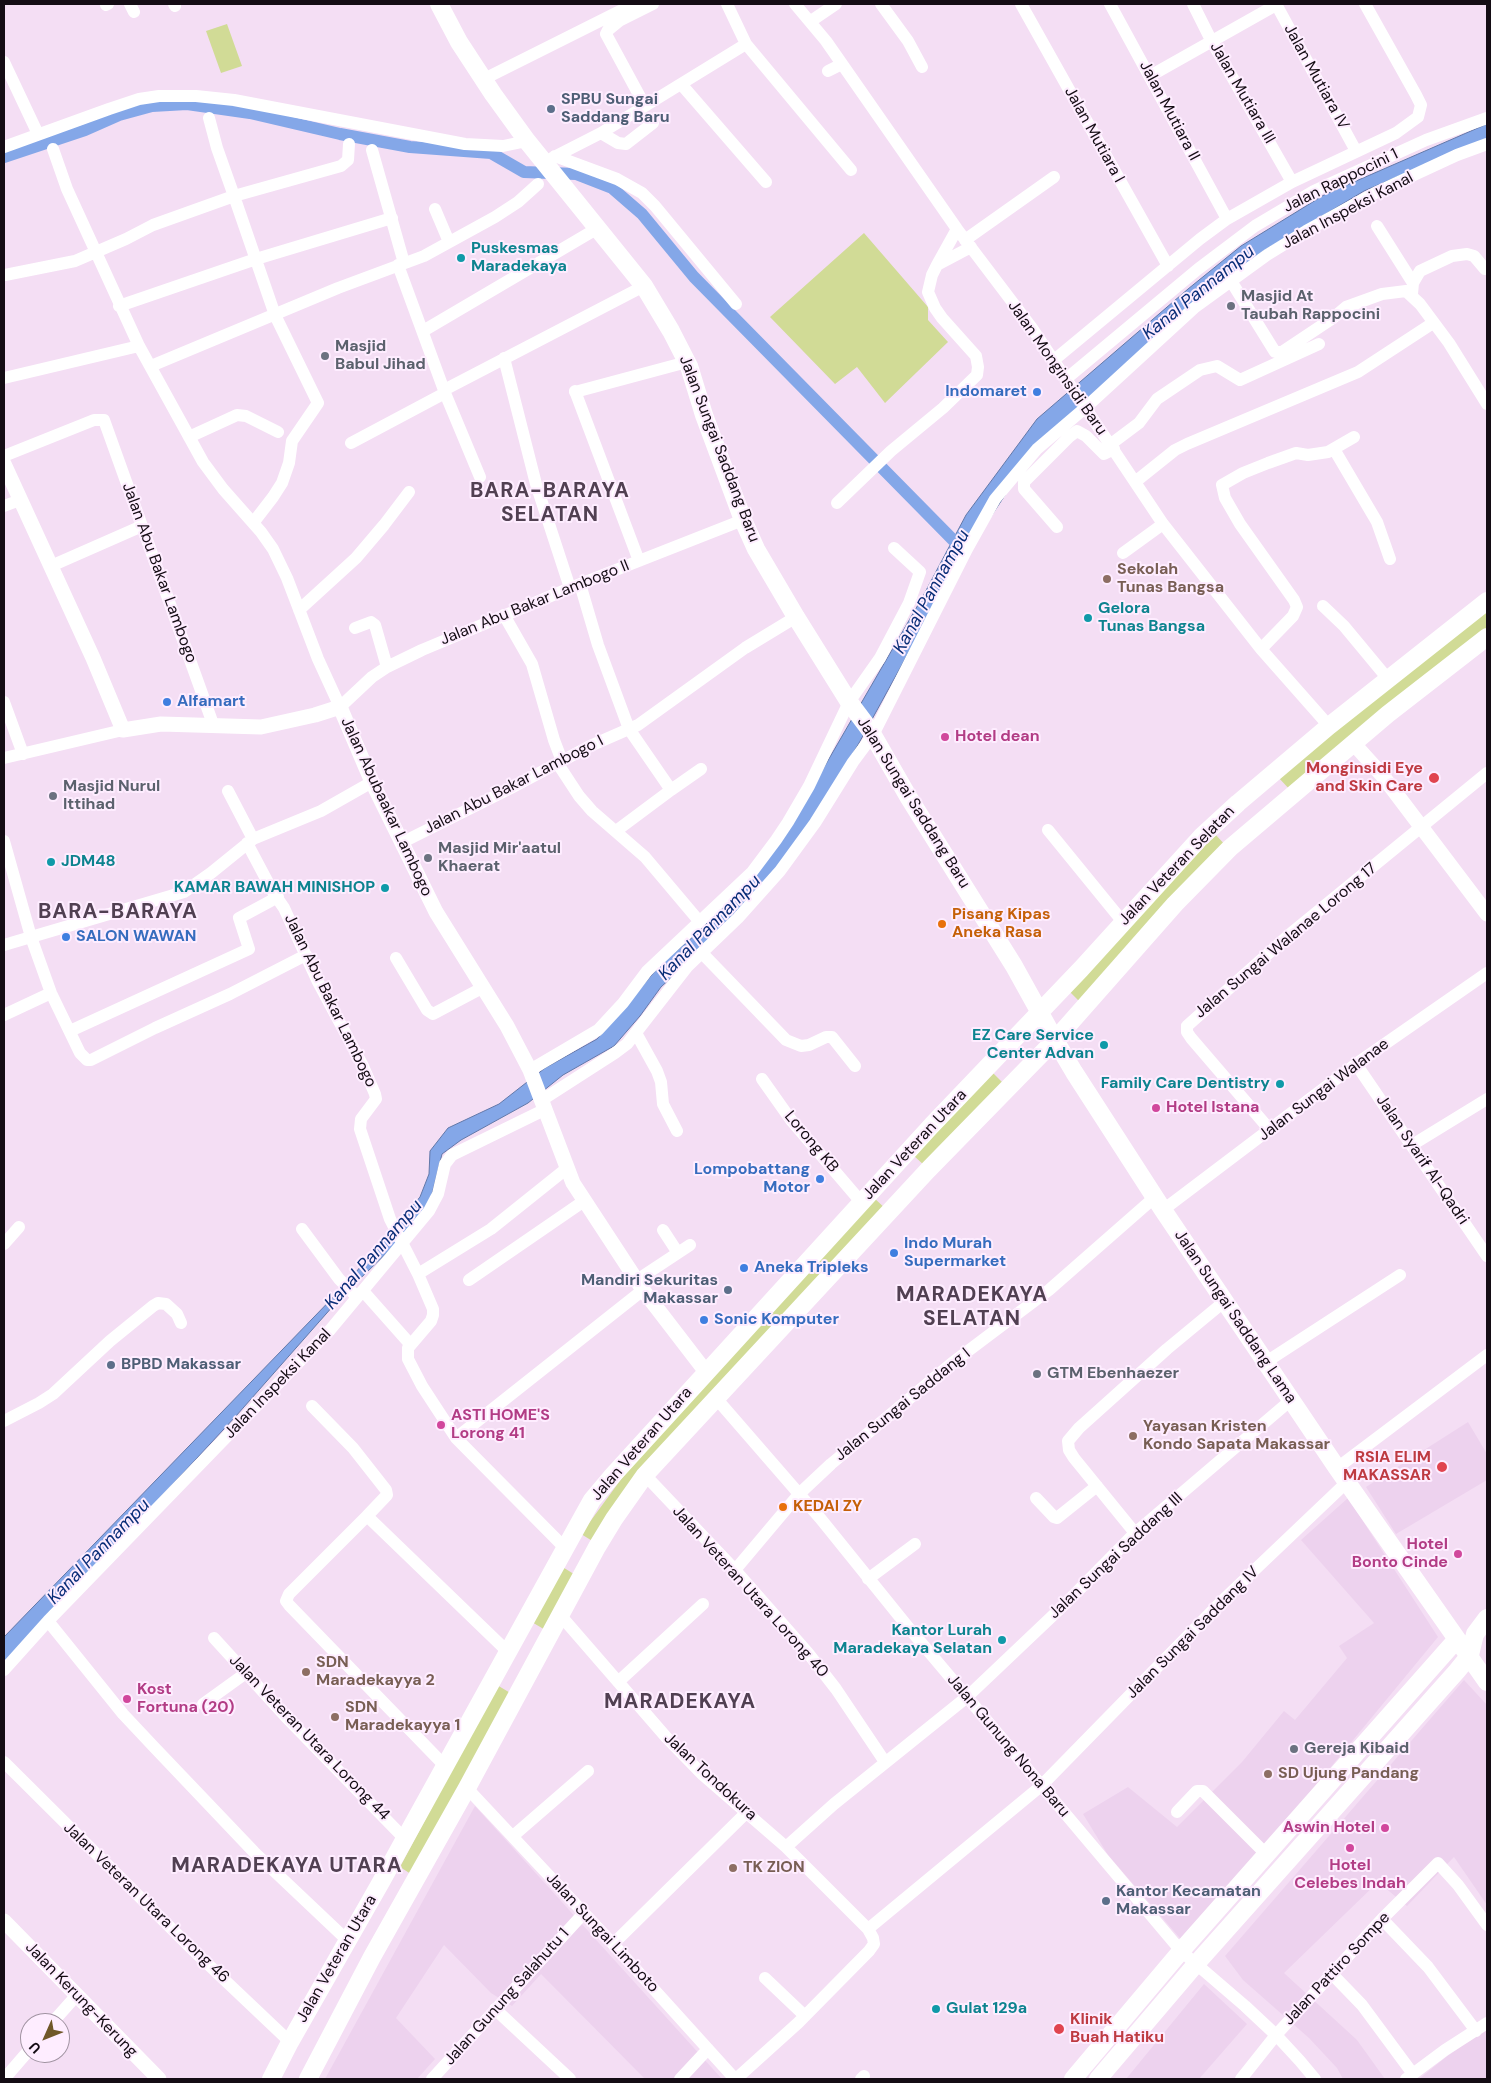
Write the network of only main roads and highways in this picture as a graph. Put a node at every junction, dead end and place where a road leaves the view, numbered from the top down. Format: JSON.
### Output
{"nodes":[{"id":1,"x":439,"y":4,"type":"edge"},
{"id":2,"x":1487,"y":601,"type":"edge"},
{"id":3,"x":1487,"y":636,"type":"edge"},
{"id":4,"x":1238,"y":803,"type":"junction"},
{"id":5,"x":1257,"y":824,"type":"junction"},
{"id":6,"x":1040,"y":1012,"type":"junction"},
{"id":7,"x":1054,"y":1040,"type":"junction"},
{"id":8,"x":897,"y":1164,"type":"junction"},
{"id":9,"x":917,"y":1181,"type":"junction"},
{"id":10,"x":879,"y":1183,"type":"junction"},
{"id":11,"x":899,"y":1201,"type":"junction"},
{"id":12,"x":1487,"y":1618,"type":"edge"},
{"id":13,"x":1475,"y":1634,"type":"junction"},
{"id":14,"x":1457,"y":1639,"type":"junction"},
{"id":15,"x":1470,"y":1655,"type":"junction"},
{"id":16,"x":1487,"y":1682,"type":"edge"},
{"id":17,"x":381,"y":1882,"type":"junction"},
{"id":18,"x":406,"y":1897,"type":"junction"},
{"id":19,"x":271,"y":2079,"type":"edge"},
{"id":20,"x":308,"y":2079,"type":"edge"},
{"id":21,"x":1073,"y":2079,"type":"edge"},
{"id":22,"x":1098,"y":2079,"type":"edge"}],
"edges":[{"from":1,"to":6,"type":"main road","name":"Jalan Sungai Saddang Baru"},
{"from":2,"to":4,"type":"main road","name":"Jalan Veteran Selatan"},
{"from":3,"to":5,"type":"main road","name":"Jalan Veteran Selatan"},
{"from":4,"to":5,"type":"main road"},
{"from":4,"to":6,"type":"main road","name":"Jalan Veteran Selatan"},
{"from":5,"to":7,"type":"main road","name":"Jalan Veteran Selatan"},
{"from":6,"to":7,"type":"main road","name":"Jalan Sungai Saddang Baru"},
{"from":6,"to":8,"type":"main road","name":"Jalan Veteran Utara"},
{"from":7,"to":9,"type":"main road","name":"Jalan Veteran Utara"},
{"from":7,"to":14,"type":"main road","name":"Jalan Sungai Saddang Lama"},
{"from":8,"to":9,"type":"main road"},
{"from":8,"to":10,"type":"main road","name":"Jalan Veteran Utara"},
{"from":9,"to":11,"type":"main road","name":"Jalan Veteran Utara"},
{"from":10,"to":11,"type":"main road"},
{"from":10,"to":17,"type":"main road","name":"Jalan Veteran Utara"},
{"from":11,"to":18,"type":"main road","name":"Jalan Veteran Utara"},
{"from":12,"to":13,"type":"main road"},
{"from":13,"to":14,"type":"main road"},
{"from":13,"to":15,"type":"main road"},
{"from":14,"to":15,"type":"main road","name":"Jalan Sungai Saddang Lama"},
{"from":14,"to":21,"type":"main road"},
{"from":15,"to":16,"type":"main road","name":"Jalan Sungai Saddang Lama"},
{"from":15,"to":22,"type":"main road"},
{"from":17,"to":18,"type":"main road"},
{"from":17,"to":19,"type":"main road","name":"Jalan Veteran Utara"},
{"from":18,"to":20,"type":"main road","name":"Jalan Veteran Utara"}]}
